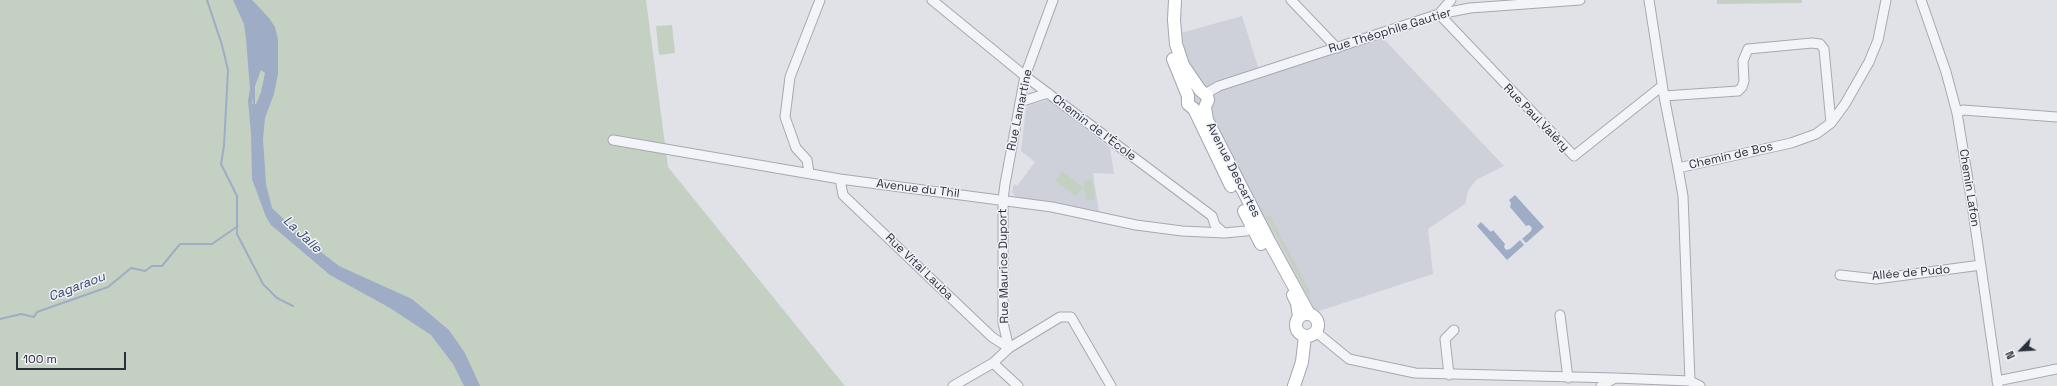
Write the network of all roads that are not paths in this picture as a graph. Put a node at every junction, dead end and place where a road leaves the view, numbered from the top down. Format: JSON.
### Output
{"nodes":[{"id":1,"x":820,"y":0,"type":"edge"},
{"id":2,"x":932,"y":0,"type":"edge"},
{"id":3,"x":1053,"y":0,"type":"edge"},
{"id":4,"x":1167,"y":0,"type":"edge"},
{"id":5,"x":1175,"y":0,"type":"edge"},
{"id":6,"x":1291,"y":0,"type":"edge"},
{"id":7,"x":1451,"y":0,"type":"edge"},
{"id":8,"x":1580,"y":0,"type":"edge"},
{"id":9,"x":1648,"y":0,"type":"edge"},
{"id":10,"x":1886,"y":0,"type":"edge"},
{"id":11,"x":1921,"y":0,"type":"edge"},
{"id":12,"x":1439,"y":14,"type":"junction"},
{"id":13,"x":1337,"y":48,"type":"junction"},
{"id":14,"x":1025,"y":76,"type":"junction"},
{"id":15,"x":1662,"y":86,"type":"junction"},
{"id":16,"x":1203,"y":92,"type":"junction"},
{"id":17,"x":1048,"y":93,"type":"junction"},
{"id":18,"x":1188,"y":96,"type":"junction"},
{"id":19,"x":1664,"y":96,"type":"junction"},
{"id":20,"x":1020,"y":102,"type":"junction"},
{"id":21,"x":1199,"y":108,"type":"junction"},
{"id":22,"x":1956,"y":113,"type":"junction"},
{"id":23,"x":2057,"y":117,"type":"edge"},
{"id":24,"x":1831,"y":123,"type":"junction"},
{"id":25,"x":613,"y":140,"type":"dead end"},
{"id":26,"x":1678,"y":168,"type":"junction"},
{"id":27,"x":808,"y":172,"type":"junction"},
{"id":28,"x":840,"y":179,"type":"junction"},
{"id":29,"x":1003,"y":200,"type":"junction"},
{"id":30,"x":1256,"y":226,"type":"junction"},
{"id":31,"x":1224,"y":233,"type":"junction"},
{"id":32,"x":1981,"y":265,"type":"junction"},
{"id":33,"x":1840,"y":275,"type":"dead end"},
{"id":34,"x":1304,"y":315,"type":"junction"},
{"id":35,"x":1560,"y":315,"type":"dead end"},
{"id":36,"x":1454,"y":330,"type":"dead end"},
{"id":37,"x":1310,"y":334,"type":"junction"},
{"id":38,"x":1009,"y":348,"type":"junction"},
{"id":39,"x":993,"y":363,"type":"junction"},
{"id":40,"x":2057,"y":369,"type":"edge"},
{"id":41,"x":1449,"y":375,"type":"junction"},
{"id":42,"x":1477,"y":376,"type":"junction"},
{"id":43,"x":1568,"y":378,"type":"junction"},
{"id":44,"x":1615,"y":378,"type":"junction"},
{"id":45,"x":1690,"y":381,"type":"junction"},
{"id":46,"x":1998,"y":384,"type":"edge"},
{"id":47,"x":953,"y":386,"type":"edge"},
{"id":48,"x":1018,"y":386,"type":"edge"},
{"id":49,"x":1111,"y":386,"type":"edge"},
{"id":50,"x":1294,"y":386,"type":"edge"},
{"id":51,"x":1477,"y":386,"type":"edge"},
{"id":52,"x":1601,"y":386,"type":"edge"},
{"id":53,"x":1700,"y":386,"type":"edge"}],
"edges":[{"from":1,"to":27,"type":"street"},
{"from":2,"to":14,"type":"street","name":"Chemin de l'École"},
{"from":3,"to":14,"type":"street","name":"Rue Lamartine"},
{"from":4,"to":18,"type":"main road","name":"Avenue Descartes"},
{"from":5,"to":16,"type":"main road"},
{"from":6,"to":13,"type":"street"},
{"from":7,"to":12,"type":"street"},
{"from":8,"to":12,"type":"street","name":"Rue Théophile Gautier"},
{"from":9,"to":15,"type":"street"},
{"from":10,"to":24,"type":"street","name":"Chemin de Bos"},
{"from":11,"to":22,"type":"street","name":"Chemin Lafon"},
{"from":12,"to":13,"type":"street","name":"Rue Théophile Gautier"},
{"from":12,"to":15,"type":"street","name":"Rue Paul Valéry"},
{"from":13,"to":16,"type":"street","name":"Rue Théophile Gautier"},
{"from":14,"to":17,"type":"street","name":"Chemin de l'École"},
{"from":14,"to":20,"type":"street","name":"Rue Lamartine"},
{"from":15,"to":19,"type":"street"},
{"from":16,"to":18,"type":"main road"},
{"from":16,"to":21,"type":"main road","name":"Avenue Descartes"},
{"from":17,"to":20,"type":"street"},
{"from":17,"to":31,"type":"street","name":"Chemin de l'École"},
{"from":18,"to":21,"type":"main road","name":"Avenue Descartes"},
{"from":19,"to":24,"type":"street"},
{"from":19,"to":26,"type":"street"},
{"from":20,"to":29,"type":"street","name":"Rue Lamartine"},
{"from":21,"to":30,"type":"main road","name":"Avenue Descartes"},
{"from":22,"to":23,"type":"street"},
{"from":22,"to":32,"type":"street","name":"Chemin Lafon"},
{"from":24,"to":26,"type":"street","name":"Chemin de Bos"},
{"from":25,"to":27,"type":"street","name":"Avenue du Thil"},
{"from":26,"to":45,"type":"street","name":"Chemin de Bos"},
{"from":27,"to":28,"type":"street","name":"Avenue du Thil"},
{"from":28,"to":29,"type":"street","name":"Avenue du Thil"},
{"from":28,"to":38,"type":"street","name":"Rue Vital Lauba"},
{"from":29,"to":31,"type":"street","name":"Avenue du Thil"},
{"from":29,"to":38,"type":"street","name":"Rue Maurice Duport"},
{"from":30,"to":31,"type":"street"},
{"from":30,"to":34,"type":"main road","name":"Avenue Descartes"},
{"from":32,"to":33,"type":"street","name":"Allée de Pudo"},
{"from":32,"to":46,"type":"street","name":"Chemin Lafon"},
{"from":34,"to":37,"type":"main road"},
{"from":34,"to":37,"type":"main road"},
{"from":35,"to":43,"type":"street"},
{"from":36,"to":41,"type":"street"},
{"from":37,"to":41,"type":"street"},
{"from":37,"to":50,"type":"main road"},
{"from":38,"to":39,"type":"street"},
{"from":38,"to":49,"type":"street"},
{"from":39,"to":47,"type":"street"},
{"from":39,"to":48,"type":"street"},
{"from":40,"to":46,"type":"street","name":"Chemin Lafon"},
{"from":41,"to":42,"type":"street"},
{"from":42,"to":43,"type":"street"},
{"from":42,"to":51,"type":"street"},
{"from":43,"to":44,"type":"street"},
{"from":44,"to":45,"type":"street"},
{"from":44,"to":52,"type":"street"},
{"from":45,"to":53,"type":"street"}]}
